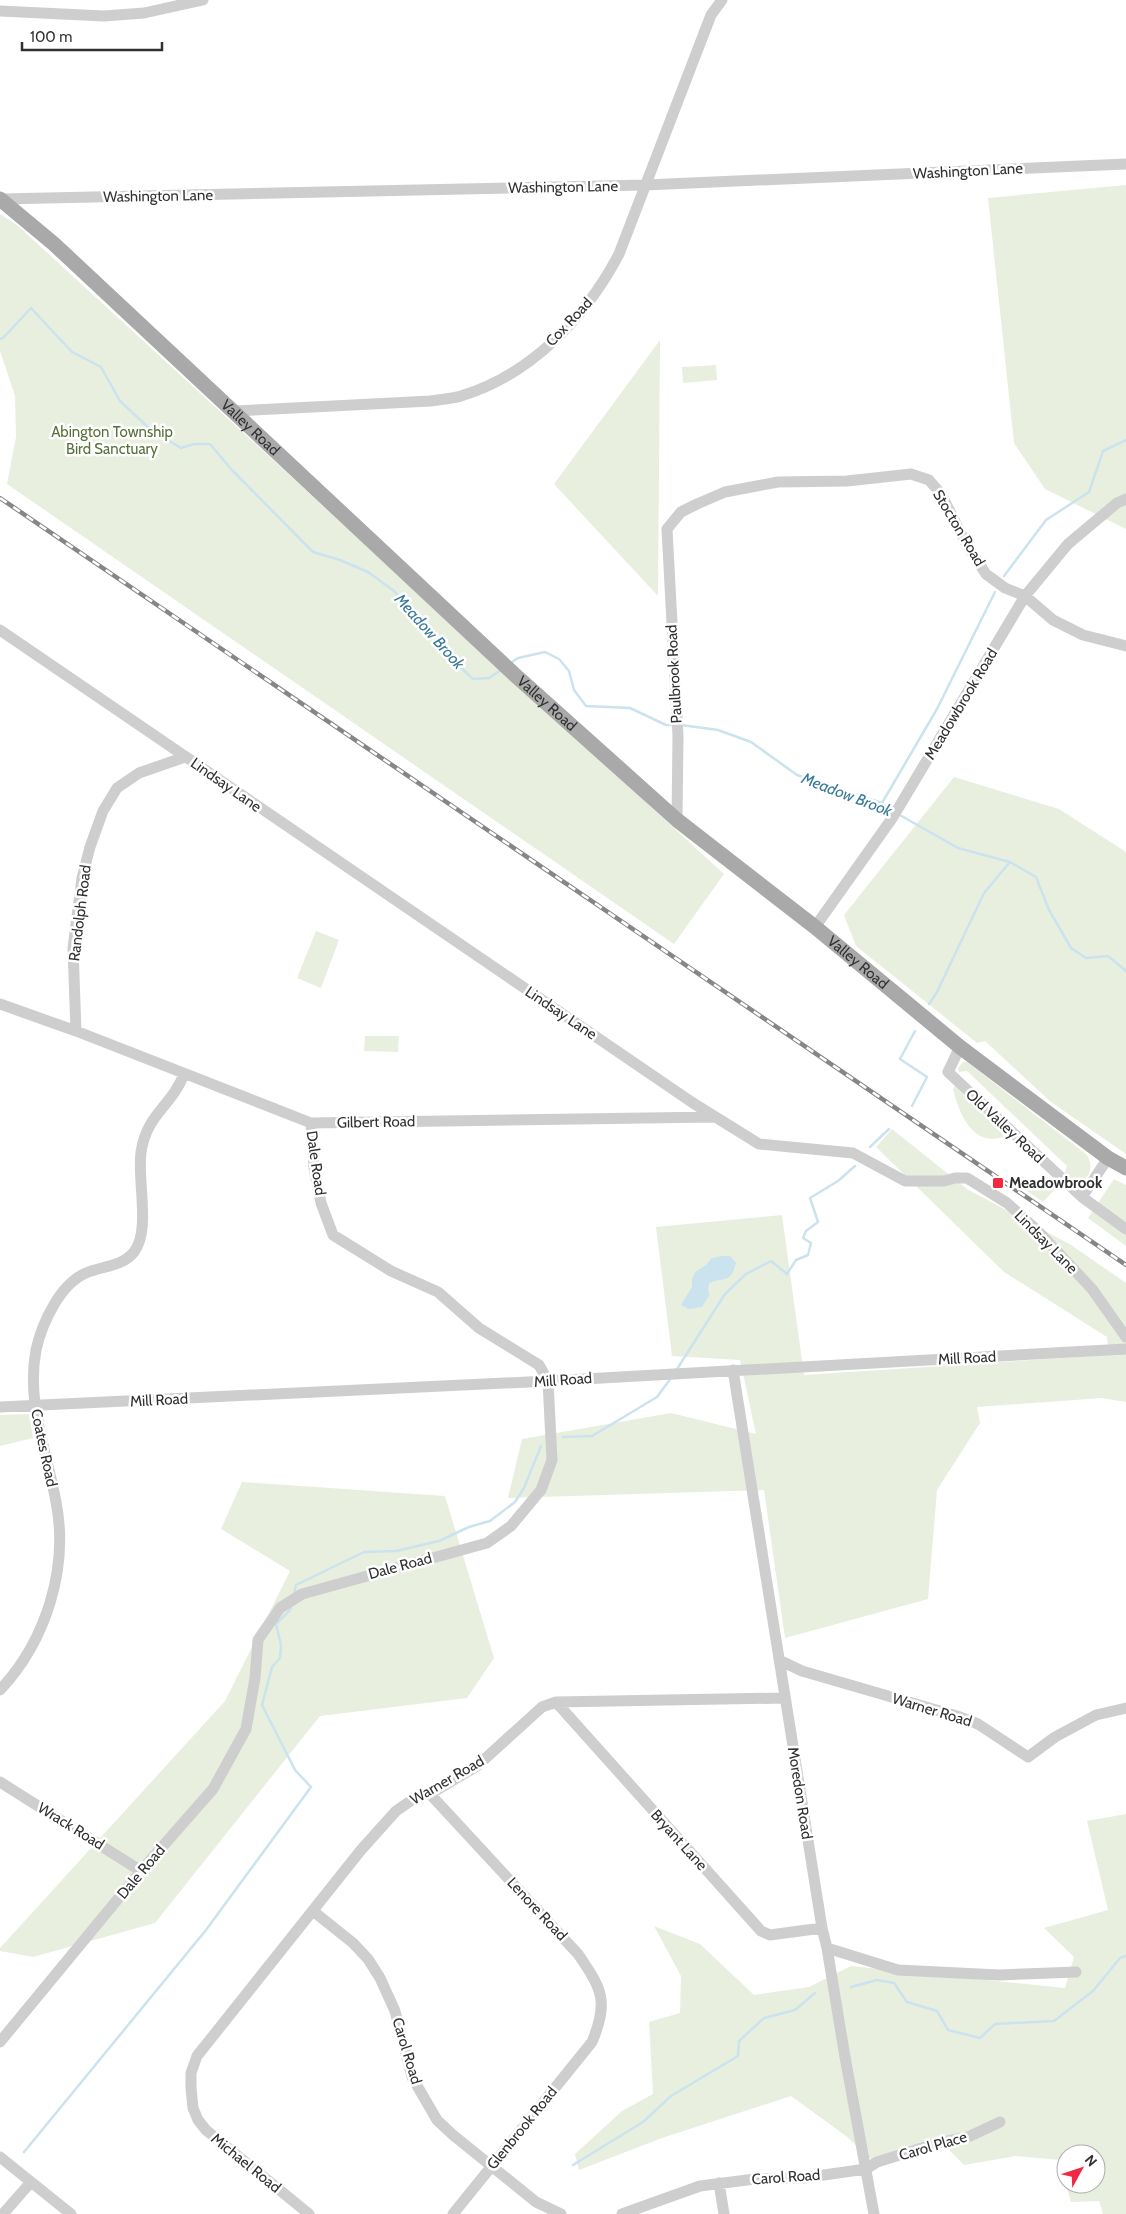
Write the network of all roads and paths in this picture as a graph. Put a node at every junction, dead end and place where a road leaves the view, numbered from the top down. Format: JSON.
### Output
{"nodes":[{"id":1,"x":203,"y":0,"type":"edge"},
{"id":2,"x":722,"y":0,"type":"edge"},
{"id":3,"x":0,"y":11,"type":"edge"},
{"id":4,"x":1126,"y":164,"type":"edge"},
{"id":5,"x":645,"y":185,"type":"junction"},
{"id":6,"x":0,"y":199,"type":"edge"},
{"id":7,"x":234,"y":411,"type":"junction"},
{"id":8,"x":1126,"y":499,"type":"edge"},
{"id":9,"x":667,"y":529,"type":"joint"},
{"id":10,"x":1024,"y":596,"type":"junction"},
{"id":11,"x":0,"y":630,"type":"edge"},
{"id":12,"x":1126,"y":646,"type":"edge"},
{"id":13,"x":185,"y":757,"type":"junction"},
{"id":14,"x":677,"y":820,"type":"junction"},
{"id":15,"x":815,"y":927,"type":"junction"},
{"id":16,"x":0,"y":1004,"type":"edge"},
{"id":17,"x":76,"y":1031,"type":"junction"},
{"id":18,"x":960,"y":1047,"type":"junction"},
{"id":19,"x":184,"y":1074,"type":"junction"},
{"id":20,"x":714,"y":1117,"type":"junction"},
{"id":21,"x":311,"y":1123,"type":"junction"},
{"id":22,"x":1108,"y":1158,"type":"junction"},
{"id":23,"x":1126,"y":1168,"type":"edge"},
{"id":24,"x":1082,"y":1197,"type":"junction"},
{"id":25,"x":1126,"y":1229,"type":"edge"},
{"id":26,"x":1126,"y":1337,"type":"edge"},
{"id":27,"x":1126,"y":1349,"type":"edge"},
{"id":28,"x":734,"y":1370,"type":"junction"},
{"id":29,"x":548,"y":1382,"type":"junction"},
{"id":30,"x":34,"y":1406,"type":"junction"},
{"id":31,"x":0,"y":1407,"type":"edge"},
{"id":32,"x":780,"y":1661,"type":"junction"},
{"id":33,"x":0,"y":1690,"type":"edge"},
{"id":34,"x":785,"y":1698,"type":"junction"},
{"id":35,"x":556,"y":1702,"type":"junction"},
{"id":36,"x":1126,"y":1708,"type":"edge"},
{"id":37,"x":0,"y":1782,"type":"edge"},
{"id":38,"x":430,"y":1794,"type":"junction"},
{"id":39,"x":141,"y":1871,"type":"junction"},
{"id":40,"x":313,"y":1911,"type":"junction"},
{"id":41,"x":822,"y":1928,"type":"junction"},
{"id":42,"x":827,"y":1948,"type":"junction"},
{"id":43,"x":1076,"y":1972,"type":"dead end"},
{"id":44,"x":0,"y":2042,"type":"edge"},
{"id":45,"x":592,"y":2042,"type":"joint"},
{"id":46,"x":1000,"y":2122,"type":"dead end"},
{"id":47,"x":206,"y":2130,"type":"joint"},
{"id":48,"x":0,"y":2157,"type":"edge"},
{"id":49,"x":490,"y":2166,"type":"junction"},
{"id":50,"x":866,"y":2169,"type":"junction"},
{"id":51,"x":30,"y":2182,"type":"junction"},
{"id":52,"x":719,"y":2183,"type":"junction"},
{"id":53,"x":3,"y":2214,"type":"edge"},
{"id":54,"x":71,"y":2214,"type":"edge"},
{"id":55,"x":309,"y":2214,"type":"edge"},
{"id":56,"x":453,"y":2214,"type":"edge"},
{"id":57,"x":561,"y":2214,"type":"edge"},
{"id":58,"x":622,"y":2214,"type":"edge"},
{"id":59,"x":724,"y":2214,"type":"edge"},
{"id":60,"x":874,"y":2214,"type":"edge"}],
"edges":[{"from":1,"to":3,"type":"street"},
{"from":2,"to":5,"type":"street","name":"Cox Road"},
{"from":4,"to":5,"type":"street","name":"Washington Lane"},
{"from":5,"to":6,"type":"street","name":"Washington Lane"},
{"from":5,"to":7,"type":"street","name":"Cox Road"},
{"from":6,"to":7,"type":"main road","name":"Valley Road"},
{"from":7,"to":14,"type":"main road","name":"Valley Road"},
{"from":8,"to":10,"type":"street","name":"Meadowbrook Road"},
{"from":9,"to":10,"type":"street","name":"Stocton Road"},
{"from":9,"to":14,"type":"street","name":"Paulbrook Road"},
{"from":10,"to":12,"type":"street","name":"Stocton Road"},
{"from":10,"to":15,"type":"street","name":"Meadowbrook Road"},
{"from":11,"to":13,"type":"street","name":"Lindsay Lane"},
{"from":13,"to":17,"type":"street","name":"Randolph Road"},
{"from":13,"to":20,"type":"street","name":"Lindsay Lane"},
{"from":14,"to":15,"type":"main road","name":"Valley Road"},
{"from":15,"to":18,"type":"main road","name":"Valley Road"},
{"from":16,"to":17,"type":"street","name":"Gilbert Road"},
{"from":17,"to":19,"type":"street","name":"Gilbert Road"},
{"from":18,"to":22,"type":"main road","name":"Valley Road"},
{"from":18,"to":24,"type":"street","name":"Old Valley Road"},
{"from":19,"to":21,"type":"street","name":"Gilbert Road"},
{"from":19,"to":30,"type":"street","name":"Coates Road"},
{"from":20,"to":21,"type":"street","name":"Gilbert Road"},
{"from":20,"to":26,"type":"street","name":"Lindsay Lane"},
{"from":21,"to":29,"type":"street","name":"Dale Road"},
{"from":22,"to":23,"type":"main road","name":"Valley Road"},
{"from":22,"to":24,"type":"street"},
{"from":24,"to":25,"type":"street","name":"Old Valley Road"},
{"from":27,"to":28,"type":"street","name":"Mill Road"},
{"from":28,"to":29,"type":"street","name":"Mill Road"},
{"from":28,"to":32,"type":"street","name":"Moredon Road"},
{"from":29,"to":30,"type":"street","name":"Mill Road"},
{"from":29,"to":39,"type":"street","name":"Dale Road"},
{"from":30,"to":31,"type":"street","name":"Mill Road"},
{"from":30,"to":33,"type":"street","name":"Coates Road"},
{"from":32,"to":34,"type":"street","name":"Moredon Road"},
{"from":32,"to":36,"type":"street","name":"Warner Road"},
{"from":34,"to":35,"type":"street","name":"Warner Road"},
{"from":34,"to":41,"type":"street","name":"Moredon Road"},
{"from":35,"to":38,"type":"street","name":"Warner Road"},
{"from":35,"to":41,"type":"street","name":"Bryant Lane"},
{"from":37,"to":39,"type":"street","name":"Wrack Road"},
{"from":38,"to":40,"type":"street","name":"Warner Road"},
{"from":38,"to":45,"type":"street","name":"Lenore Road"},
{"from":39,"to":44,"type":"street","name":"Dale Road"},
{"from":40,"to":47,"type":"street","name":"Warner Road"},
{"from":40,"to":49,"type":"street","name":"Carol Road"},
{"from":41,"to":42,"type":"street","name":"Moredon Road"},
{"from":42,"to":43,"type":"street"},
{"from":42,"to":50,"type":"street","name":"Moredon Road"},
{"from":45,"to":49,"type":"street","name":"Glenbrook Road"},
{"from":46,"to":50,"type":"street","name":"Carol Place"},
{"from":47,"to":55,"type":"street","name":"Michael Road"},
{"from":48,"to":51,"type":"street"},
{"from":49,"to":56,"type":"street","name":"Glenbrook Road"},
{"from":49,"to":57,"type":"street","name":"Carol Road"},
{"from":50,"to":52,"type":"street","name":"Carol Road"},
{"from":50,"to":60,"type":"street","name":"Moredon Road"},
{"from":51,"to":53,"type":"street"},
{"from":51,"to":54,"type":"street"},
{"from":52,"to":58,"type":"street","name":"Carol Road"},
{"from":52,"to":59,"type":"street"}]}
